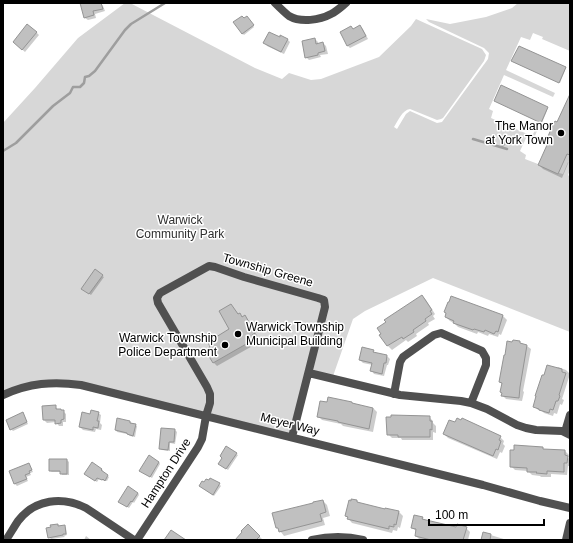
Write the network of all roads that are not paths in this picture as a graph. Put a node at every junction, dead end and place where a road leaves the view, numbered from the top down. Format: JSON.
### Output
{"nodes":[{"id":1,"x":275,"y":3,"type":"edge"},
{"id":2,"x":346,"y":3,"type":"edge"},
{"id":3,"x":309,"y":373,"type":"junction"},
{"id":4,"x":3,"y":395,"type":"edge"},
{"id":5,"x":397,"y":395,"type":"junction"},
{"id":6,"x":471,"y":403,"type":"junction"},
{"id":7,"x":570,"y":415,"type":"edge"},
{"id":8,"x":206,"y":416,"type":"junction"},
{"id":9,"x":567,"y":433,"type":"edge"},
{"id":10,"x":292,"y":437,"type":"junction"},
{"id":11,"x":570,"y":508,"type":"edge"},
{"id":12,"x":570,"y":523,"type":"edge"},
{"id":13,"x":6,"y":540,"type":"edge"},
{"id":14,"x":135,"y":540,"type":"edge"},
{"id":15,"x":312,"y":540,"type":"edge"},
{"id":16,"x":364,"y":540,"type":"edge"},
{"id":17,"x":566,"y":540,"type":"edge"}],
"edges":[{"from":1,"to":2,"type":"street"},
{"from":3,"to":5,"type":"street"},
{"from":3,"to":8,"type":"street","name":"Township Greene"},
{"from":3,"to":10,"type":"street","name":"Township Greene"},
{"from":4,"to":8,"type":"street","name":"Meyer Way"},
{"from":5,"to":6,"type":"street"},
{"from":5,"to":6,"type":"street"},
{"from":6,"to":9,"type":"street"},
{"from":7,"to":9,"type":"street"},
{"from":8,"to":10,"type":"street","name":"Meyer Way"},
{"from":8,"to":14,"type":"street","name":"Hampton Drive"},
{"from":10,"to":11,"type":"street","name":"Meyer Way"},
{"from":12,"to":17,"type":"street"},
{"from":13,"to":14,"type":"street"},
{"from":15,"to":16,"type":"street"}]}
